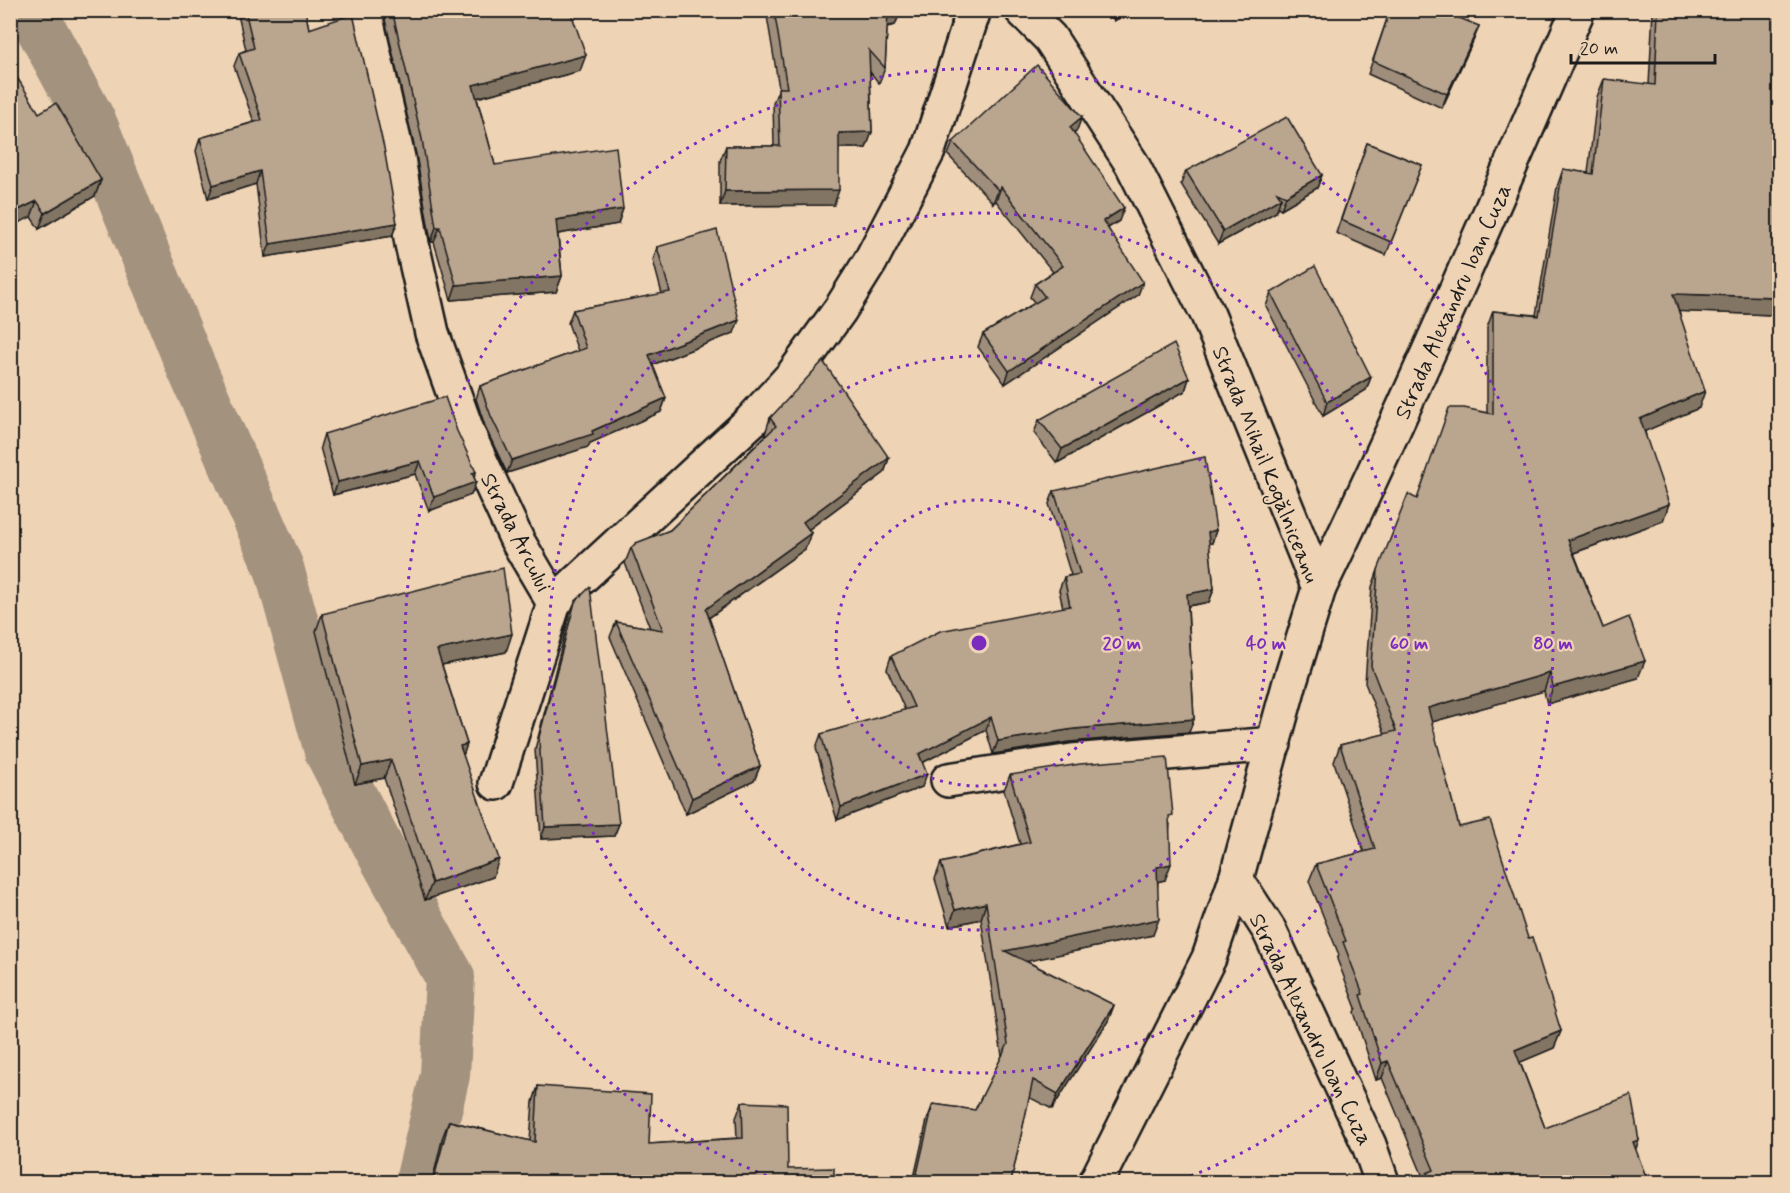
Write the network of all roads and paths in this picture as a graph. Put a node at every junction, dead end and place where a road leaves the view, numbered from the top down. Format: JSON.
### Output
{"nodes":[{"id":1,"x":364,"y":10,"type":"edge"},
{"id":2,"x":974,"y":10,"type":"edge"},
{"id":3,"x":1022,"y":10,"type":"edge"},
{"id":4,"x":1578,"y":10,"type":"edge"},
{"id":5,"x":1319,"y":588,"type":"junction"},
{"id":6,"x":554,"y":603,"type":"junction"},
{"id":7,"x":1274,"y":744,"type":"junction"},
{"id":8,"x":948,"y":780,"type":"dead end"},
{"id":9,"x":496,"y":783,"type":"dead end"},
{"id":10,"x":1236,"y":879,"type":"junction"},
{"id":11,"x":1096,"y":1182,"type":"edge"},
{"id":12,"x":1382,"y":1182,"type":"edge"}],
"edges":[{"from":1,"to":6,"type":"street","name":"Strada Arcului"},
{"from":2,"to":6,"type":"street","name":"Strada Arcului"},
{"from":3,"to":5,"type":"street","name":"Strada Mihail Kogălniceanu"},
{"from":4,"to":5,"type":"street","name":"Strada Alexandru Ioan Cuza"},
{"from":5,"to":7,"type":"street","name":"Strada Mihail Kogălniceanu"},
{"from":6,"to":9,"type":"street"},
{"from":7,"to":8,"type":"street"},
{"from":7,"to":10,"type":"street","name":"Strada Mihail Kogălniceanu"},
{"from":10,"to":11,"type":"street","name":"Strada Mihail Kogălniceanu"},
{"from":10,"to":12,"type":"street","name":"Strada Alexandru Ioan Cuza"}]}
